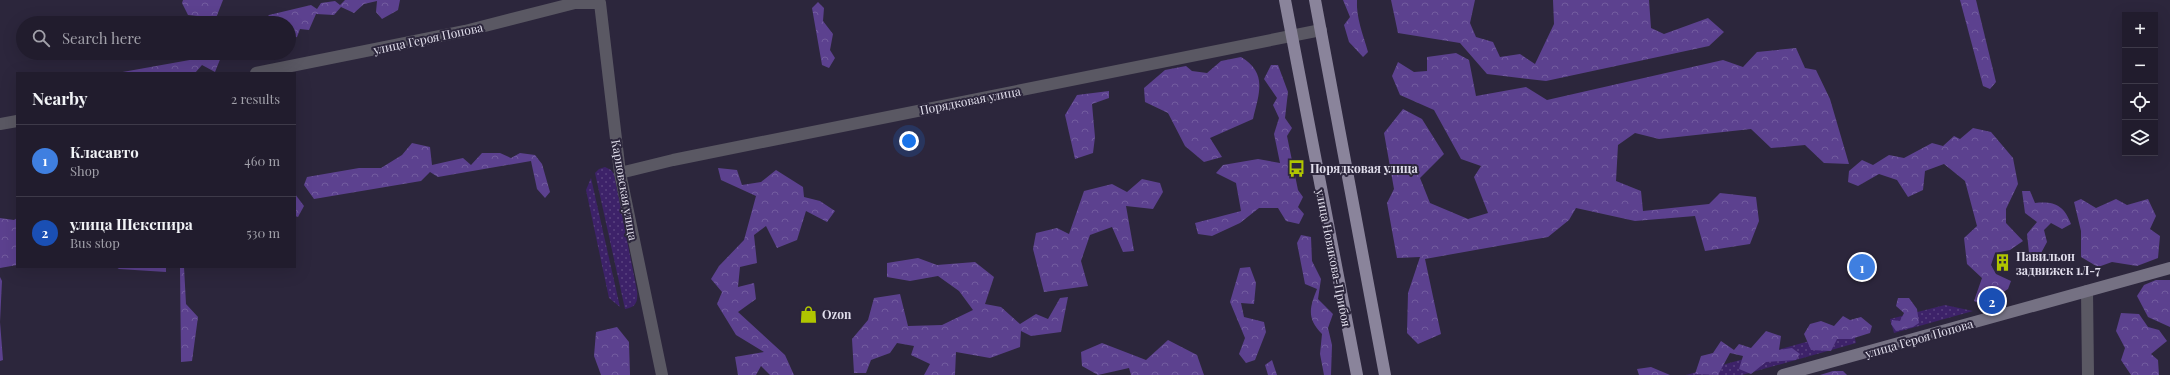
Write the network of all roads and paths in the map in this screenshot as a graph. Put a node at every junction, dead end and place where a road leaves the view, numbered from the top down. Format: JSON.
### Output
{"nodes":[{"id":1,"x":1285,"y":0,"type":"edge"},
{"id":2,"x":1316,"y":0,"type":"edge"},
{"id":3,"x":600,"y":3,"type":"joint"},
{"id":4,"x":1321,"y":30,"type":"junction"},
{"id":5,"x":1292,"y":35,"type":"junction"},
{"id":6,"x":261,"y":72,"type":"edge"},
{"id":7,"x":16,"y":121,"type":"edge"},
{"id":8,"x":0,"y":124,"type":"edge"},
{"id":9,"x":620,"y":173,"type":"junction"},
{"id":10,"x":2170,"y":268,"type":"edge"},
{"id":11,"x":2087,"y":291,"type":"junction"},
{"id":12,"x":662,"y":375,"type":"edge"},
{"id":13,"x":1356,"y":375,"type":"edge"},
{"id":14,"x":1385,"y":375,"type":"edge"},
{"id":15,"x":1783,"y":375,"type":"edge"},
{"id":16,"x":2088,"y":375,"type":"edge"}],
"edges":[{"from":1,"to":5,"type":"main road","name":"улица Новикова-Прибоя"},
{"from":2,"to":4,"type":"main road"},
{"from":3,"to":6,"type":"street","name":"улица Героя Попова"},
{"from":3,"to":9,"type":"street","name":"Карповская улица"},
{"from":4,"to":5,"type":"street","name":"Порядковая улица"},
{"from":4,"to":14,"type":"main road"},
{"from":5,"to":9,"type":"street","name":"Порядковая улица"},
{"from":5,"to":13,"type":"main road","name":"улица Новикова-Прибоя"},
{"from":7,"to":8,"type":"street"},
{"from":9,"to":12,"type":"street","name":"Карповская улица"},
{"from":10,"to":11,"type":"street","name":"улица Героя Попова"},
{"from":11,"to":15,"type":"street","name":"улица Героя Попова"},
{"from":11,"to":16,"type":"street"}]}
